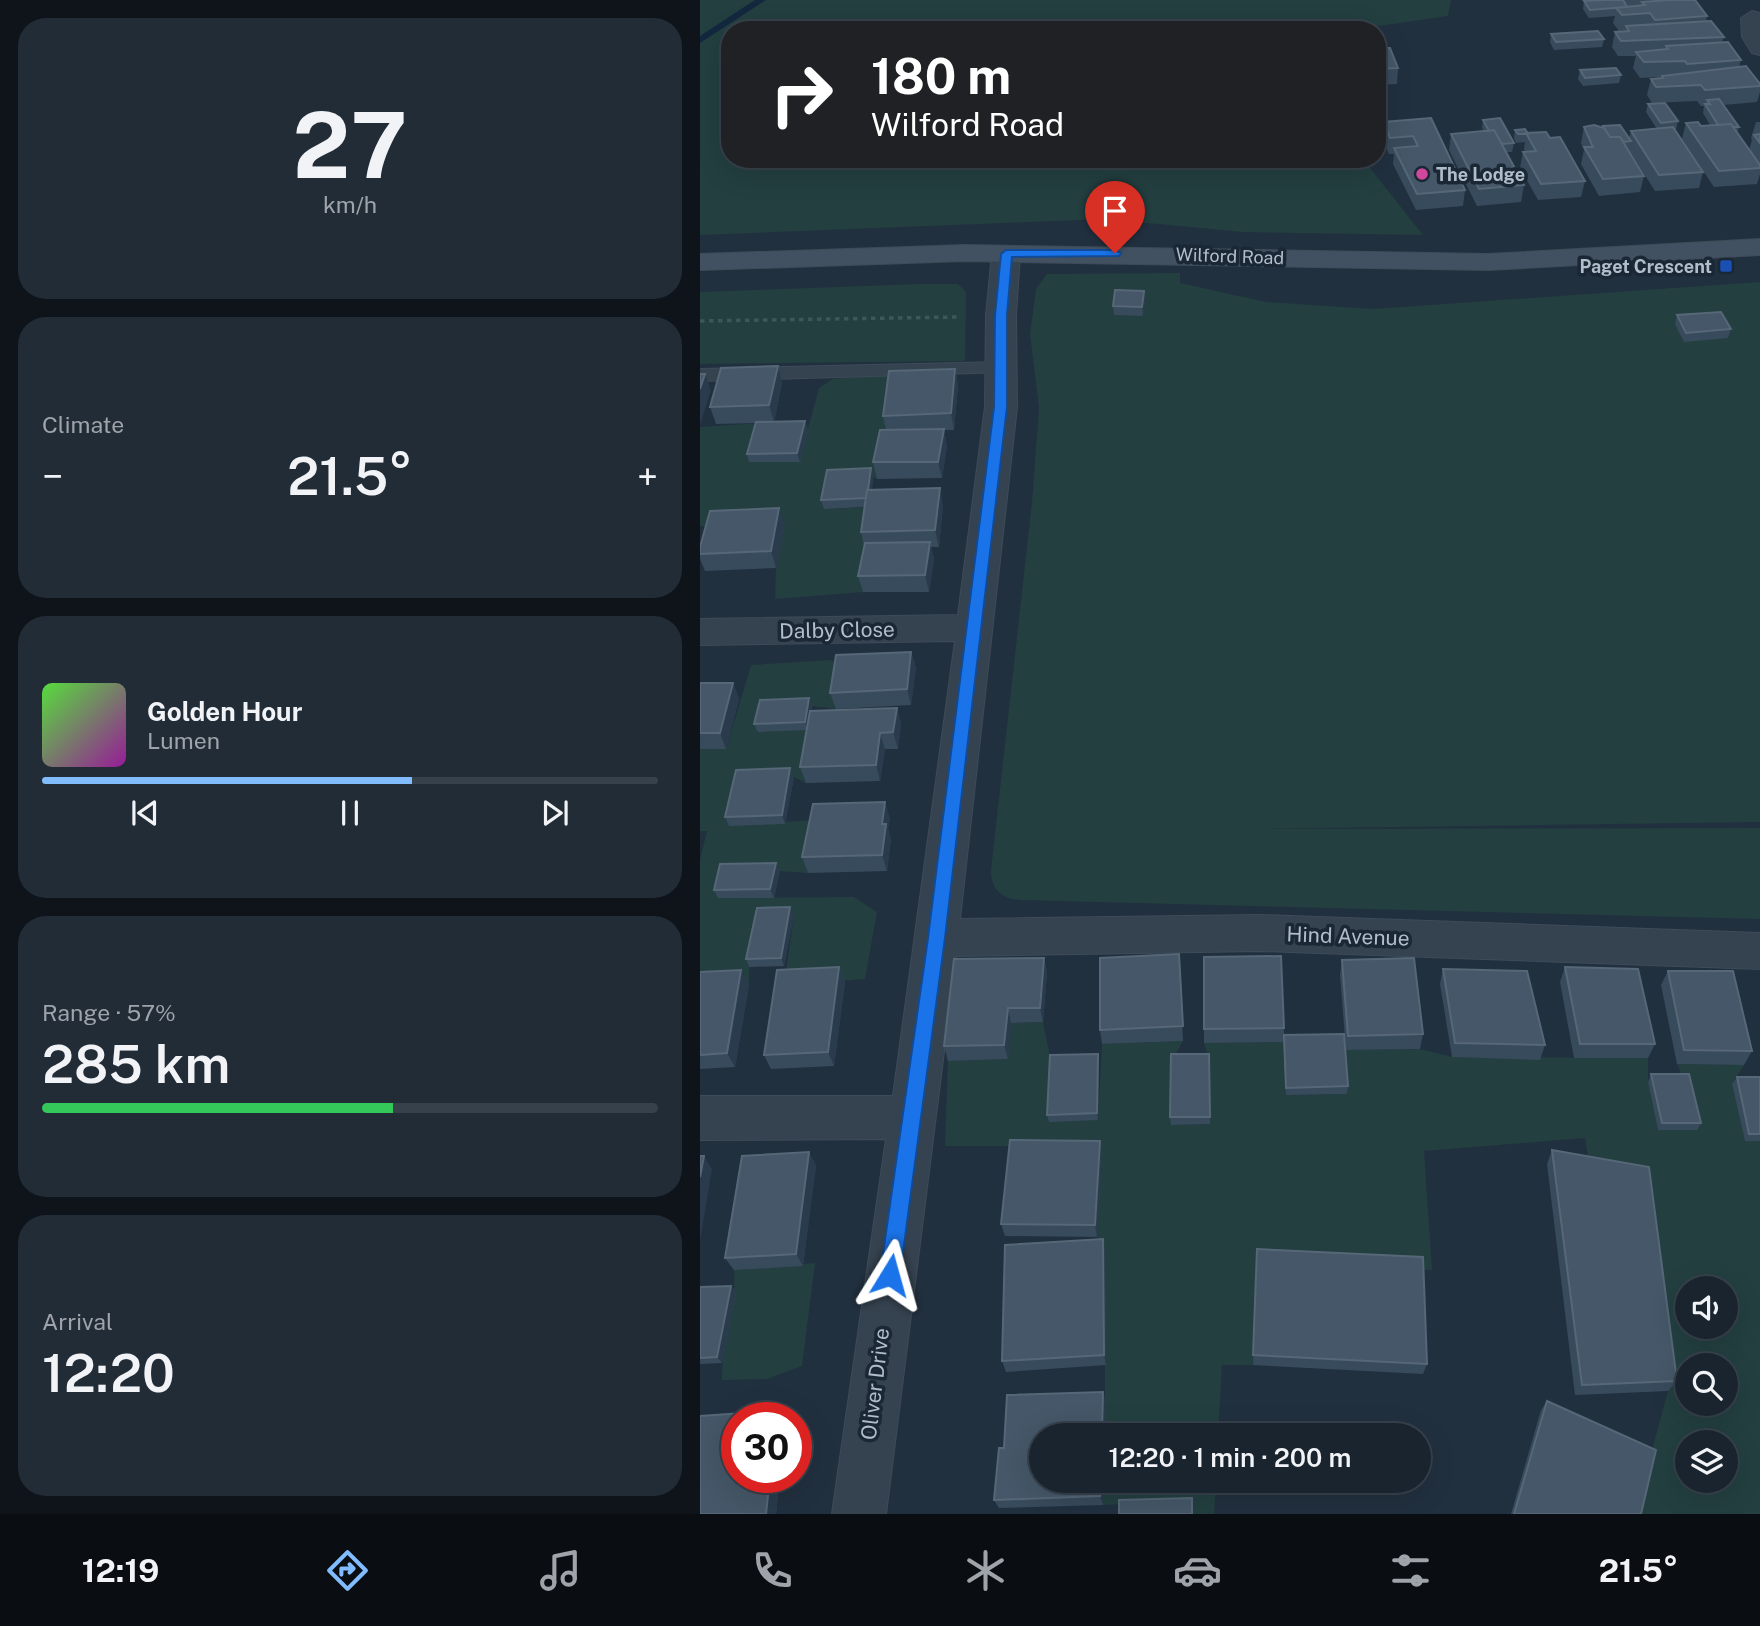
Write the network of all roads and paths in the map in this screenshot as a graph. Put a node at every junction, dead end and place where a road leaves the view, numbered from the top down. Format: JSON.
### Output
{"nodes":[{"id":1,"x":1752,"y":18,"type":"dead end"},
{"id":2,"x":1760,"y":48,"type":"edge"},
{"id":3,"x":1760,"y":247,"type":"edge"},
{"id":4,"x":1006,"y":254,"type":"junction"},
{"id":5,"x":700,"y":262,"type":"edge"},
{"id":6,"x":1001,"y":315,"type":"junction"},
{"id":7,"x":700,"y":321,"type":"edge"},
{"id":8,"x":1001,"y":368,"type":"junction"},
{"id":9,"x":700,"y":375,"type":"edge"},
{"id":10,"x":973,"y":628,"type":"junction"},
{"id":11,"x":700,"y":632,"type":"edge"},
{"id":12,"x":937,"y":938,"type":"junction"},
{"id":13,"x":1760,"y":951,"type":"edge"},
{"id":14,"x":913,"y":1117,"type":"junction"},
{"id":15,"x":700,"y":1118,"type":"edge"},
{"id":16,"x":859,"y":1514,"type":"edge"}],
"edges":[{"from":1,"to":2,"type":"street"},
{"from":3,"to":4,"type":"main road","name":"Wilford Road"},
{"from":4,"to":5,"type":"main road","name":"Wilford Road"},
{"from":4,"to":6,"type":"street","name":"Oliver Drive"},
{"from":6,"to":7,"type":"path"},
{"from":6,"to":8,"type":"street","name":"Oliver Drive"},
{"from":8,"to":9,"type":"lane"},
{"from":8,"to":10,"type":"street","name":"Oliver Drive"},
{"from":10,"to":11,"type":"street","name":"Dalby Close"},
{"from":10,"to":12,"type":"street","name":"Oliver Drive"},
{"from":12,"to":13,"type":"street","name":"Hind Avenue"},
{"from":12,"to":14,"type":"street","name":"Oliver Drive"},
{"from":14,"to":15,"type":"street"},
{"from":14,"to":16,"type":"street","name":"Oliver Drive"}]}
